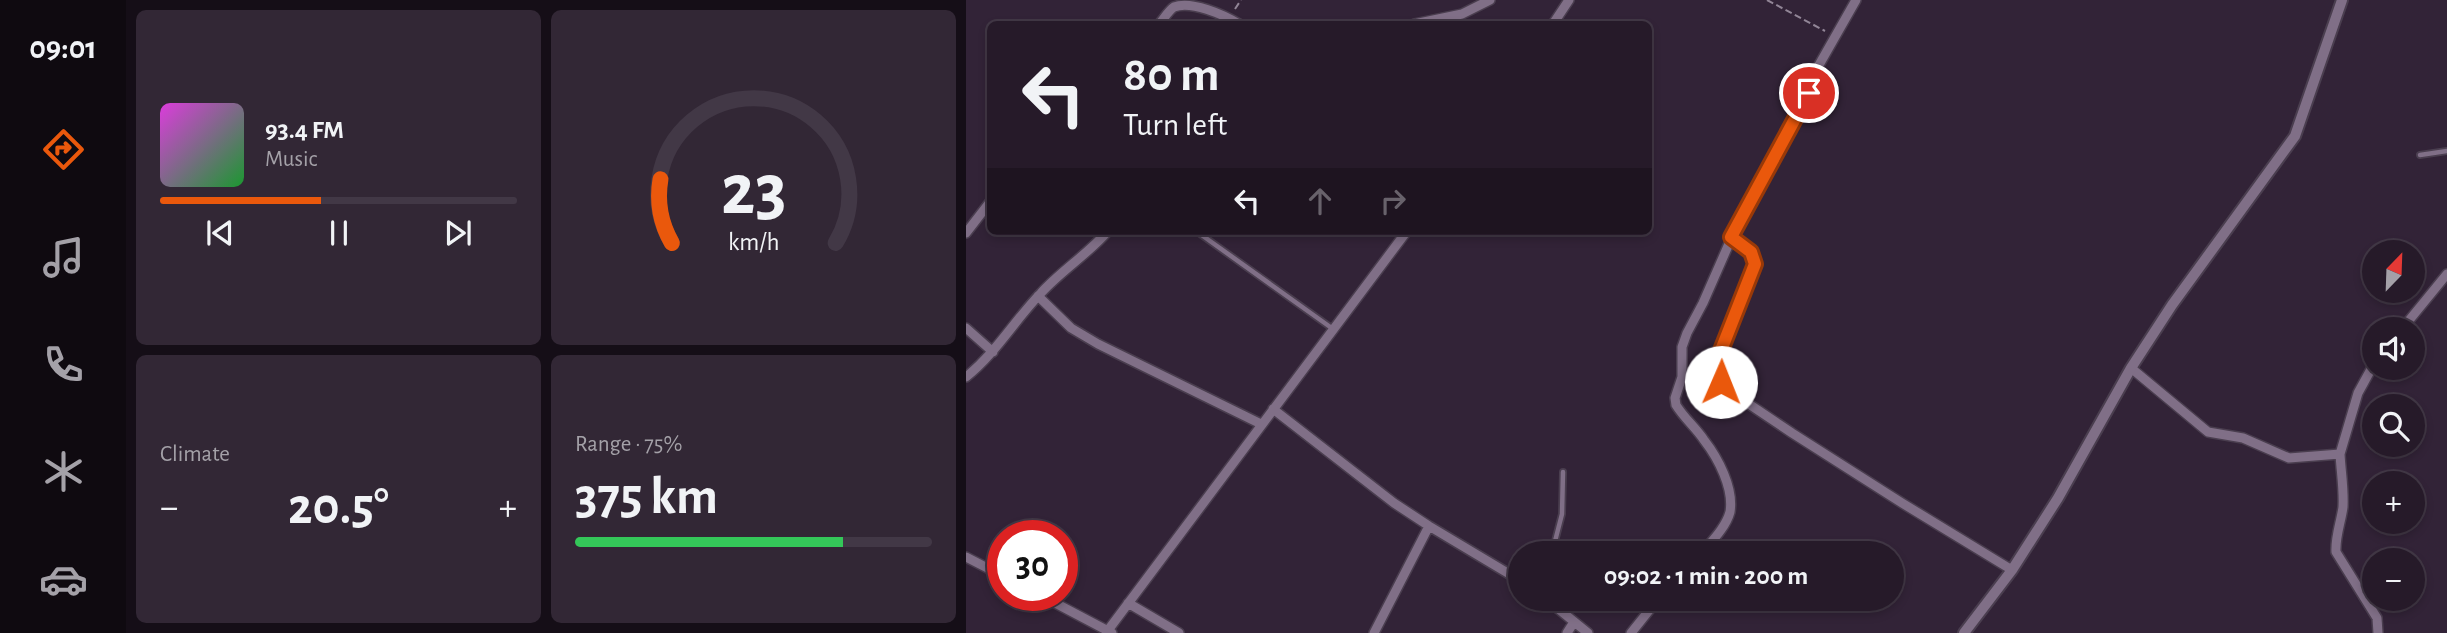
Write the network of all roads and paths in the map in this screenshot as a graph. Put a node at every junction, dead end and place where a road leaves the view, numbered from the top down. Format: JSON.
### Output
{"nodes":[{"id":1,"x":1490,"y":0,"type":"edge"},
{"id":2,"x":1569,"y":0,"type":"edge"},
{"id":3,"x":1767,"y":0,"type":"edge"},
{"id":4,"x":1856,"y":0,"type":"edge"},
{"id":5,"x":2342,"y":0,"type":"edge"},
{"id":6,"x":1162,"y":21,"type":"edge"},
{"id":7,"x":1233,"y":21,"type":"edge"},
{"id":8,"x":1428,"y":21,"type":"edge"},
{"id":9,"x":1555,"y":21,"type":"edge"},
{"id":10,"x":1835,"y":36,"type":"junction"},
{"id":11,"x":2447,"y":151,"type":"edge"},
{"id":12,"x":2420,"y":155,"type":"dead end"},
{"id":13,"x":987,"y":206,"type":"edge"},
{"id":14,"x":966,"y":233,"type":"edge"},
{"id":15,"x":1105,"y":235,"type":"edge"},
{"id":16,"x":1202,"y":235,"type":"edge"},
{"id":17,"x":1405,"y":235,"type":"edge"},
{"id":18,"x":1731,"y":237,"type":"junction"},
{"id":19,"x":2447,"y":274,"type":"edge"},
{"id":20,"x":1038,"y":296,"type":"junction"},
{"id":21,"x":2412,"y":317,"type":"edge"},
{"id":22,"x":966,"y":328,"type":"edge"},
{"id":23,"x":1333,"y":329,"type":"junction"},
{"id":24,"x":993,"y":352,"type":"junction"},
{"id":25,"x":2131,"y":368,"type":"junction"},
{"id":26,"x":966,"y":377,"type":"edge"},
{"id":27,"x":2365,"y":380,"type":"edge"},
{"id":28,"x":1273,"y":409,"type":"junction"},
{"id":29,"x":1261,"y":424,"type":"junction"},
{"id":30,"x":2340,"y":454,"type":"junction"},
{"id":31,"x":1563,"y":472,"type":"dead end"},
{"id":32,"x":1429,"y":526,"type":"junction"},
{"id":33,"x":1555,"y":541,"type":"edge"},
{"id":34,"x":1711,"y":541,"type":"edge"},
{"id":35,"x":966,"y":558,"type":"edge"},
{"id":36,"x":987,"y":568,"type":"edge"},
{"id":37,"x":2012,"y":570,"type":"junction"},
{"id":38,"x":1508,"y":573,"type":"edge"},
{"id":39,"x":1128,"y":603,"type":"junction"},
{"id":40,"x":1070,"y":611,"type":"edge"},
{"id":41,"x":1561,"y":611,"type":"edge"},
{"id":42,"x":1649,"y":611,"type":"edge"},
{"id":43,"x":1574,"y":622,"type":"junction"},
{"id":44,"x":1109,"y":632,"type":"edge"},
{"id":45,"x":1179,"y":633,"type":"edge"},
{"id":46,"x":1374,"y":633,"type":"edge"},
{"id":47,"x":1567,"y":633,"type":"edge"},
{"id":48,"x":1588,"y":633,"type":"edge"},
{"id":49,"x":1631,"y":633,"type":"edge"},
{"id":50,"x":1964,"y":633,"type":"edge"},
{"id":51,"x":2378,"y":633,"type":"edge"}],
"edges":[{"from":1,"to":8,"type":"street"},
{"from":2,"to":9,"type":"street"},
{"from":3,"to":10,"type":"path"},
{"from":4,"to":10,"type":"street"},
{"from":5,"to":25,"type":"street"},
{"from":6,"to":7,"type":"street"},
{"from":10,"to":18,"type":"street"},
{"from":11,"to":12,"type":"lane"},
{"from":13,"to":14,"type":"street"},
{"from":15,"to":20,"type":"street"},
{"from":16,"to":23,"type":"lane"},
{"from":17,"to":23,"type":"street"},
{"from":18,"to":34,"type":"street"},
{"from":18,"to":37,"type":"street"},
{"from":19,"to":21,"type":"street"},
{"from":20,"to":24,"type":"street"},
{"from":20,"to":29,"type":"street"},
{"from":22,"to":24,"type":"street"},
{"from":23,"to":28,"type":"street"},
{"from":24,"to":26,"type":"street"},
{"from":25,"to":30,"type":"street"},
{"from":25,"to":37,"type":"street"},
{"from":27,"to":30,"type":"street"},
{"from":28,"to":29,"type":"street"},
{"from":28,"to":32,"type":"street"},
{"from":29,"to":39,"type":"street"},
{"from":30,"to":51,"type":"street"},
{"from":31,"to":33,"type":"lane"},
{"from":32,"to":38,"type":"street"},
{"from":32,"to":46,"type":"street"},
{"from":35,"to":36,"type":"street"},
{"from":37,"to":50,"type":"street"},
{"from":39,"to":44,"type":"street"},
{"from":39,"to":45,"type":"street"},
{"from":40,"to":44,"type":"street"},
{"from":41,"to":43,"type":"street"},
{"from":42,"to":49,"type":"street"},
{"from":43,"to":47,"type":"street"},
{"from":43,"to":48,"type":"street"}]}
